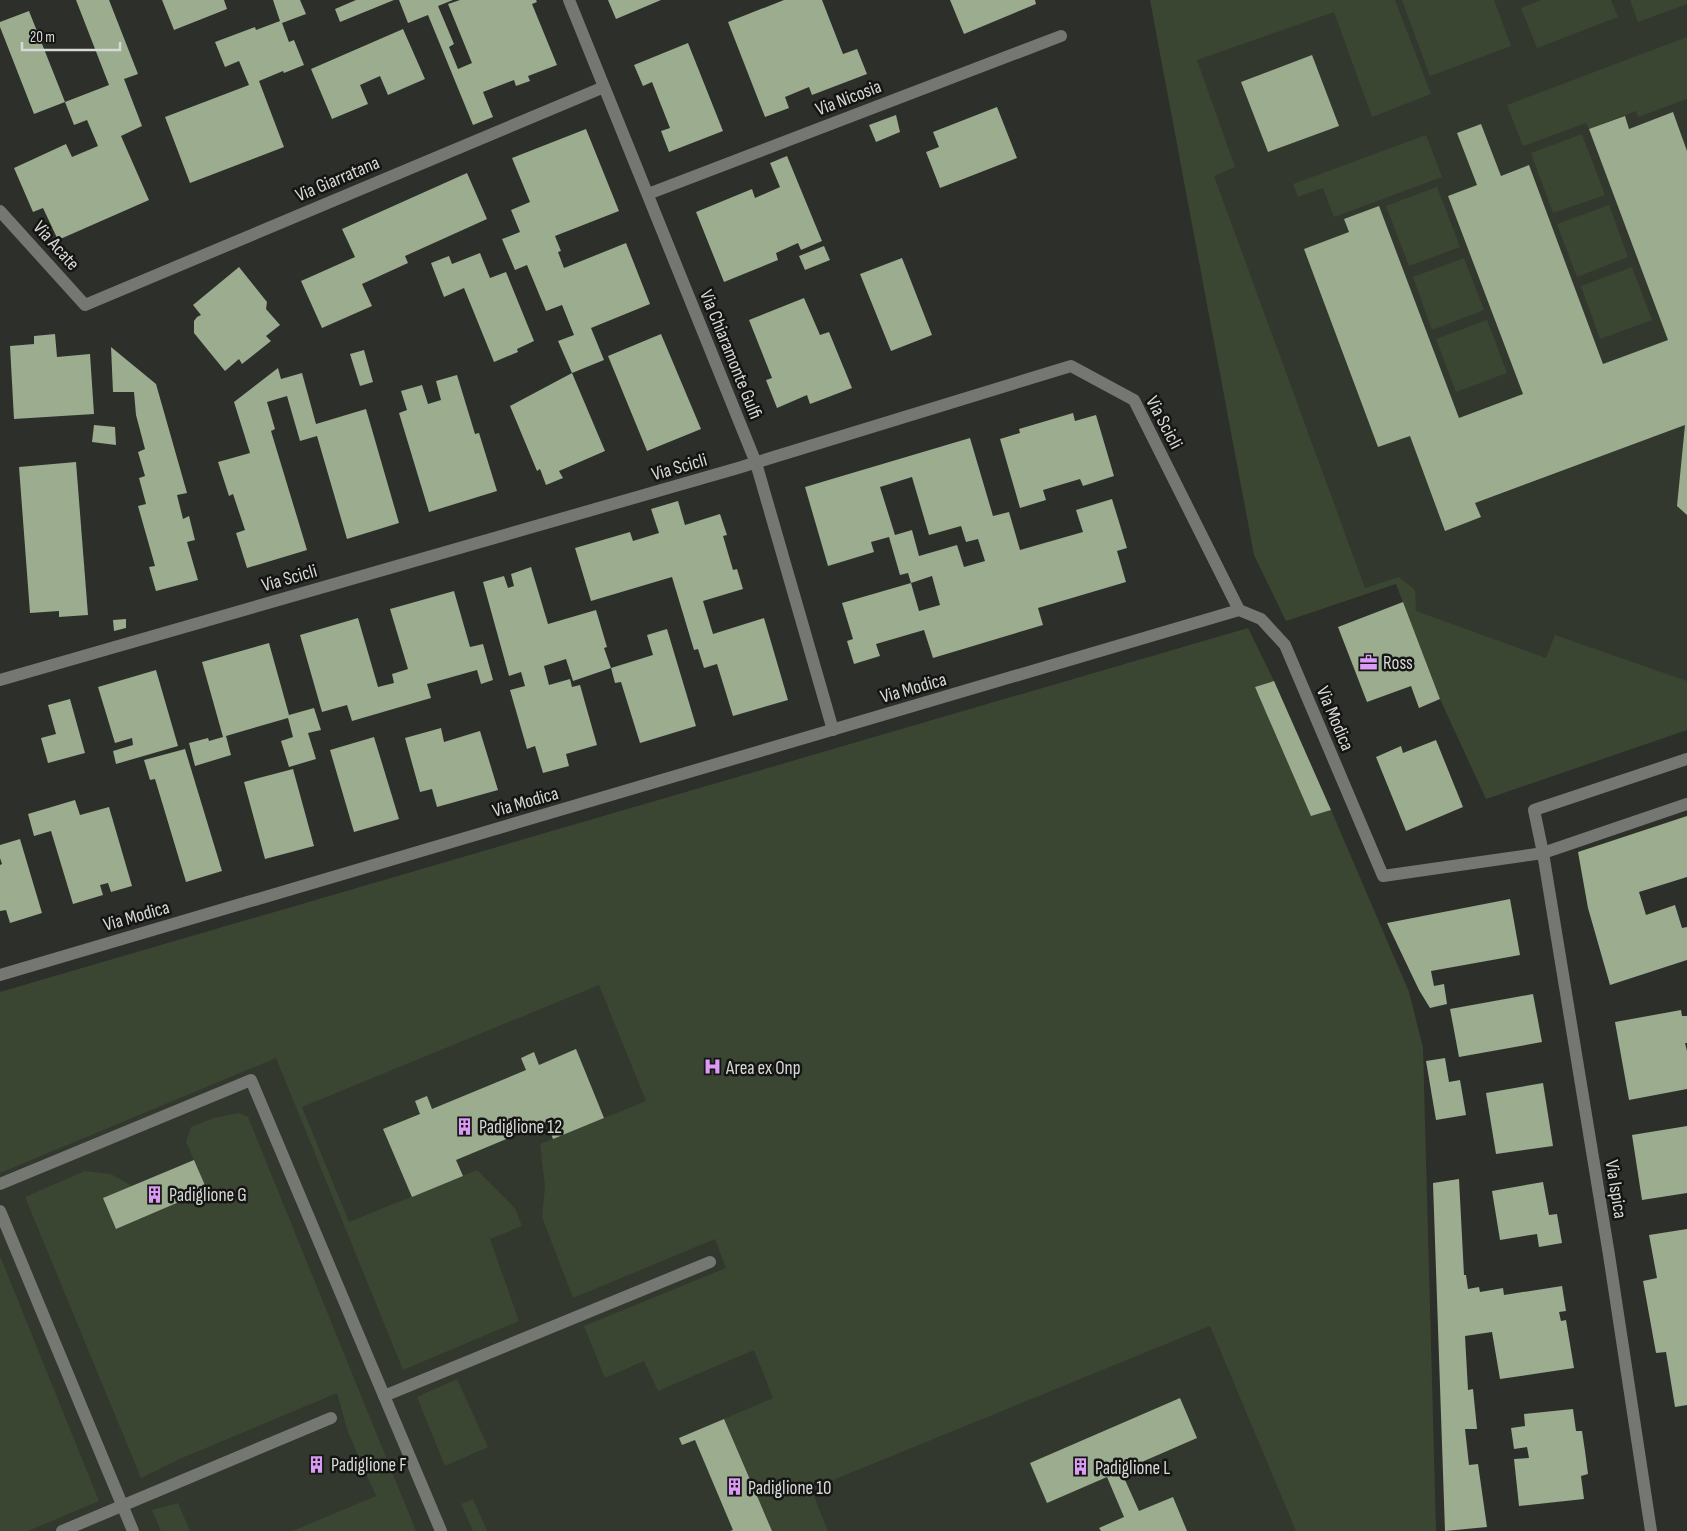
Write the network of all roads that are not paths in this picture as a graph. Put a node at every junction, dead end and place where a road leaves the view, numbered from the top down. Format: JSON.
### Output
{"nodes":[{"id":1,"x":569,"y":0,"type":"edge"},
{"id":2,"x":1061,"y":36,"type":"dead end"},
{"id":3,"x":604,"y":86,"type":"junction"},
{"id":4,"x":648,"y":194,"type":"junction"},
{"id":5,"x":0,"y":211,"type":"edge"},
{"id":6,"x":85,"y":305,"type":"joint"},
{"id":7,"x":756,"y":463,"type":"junction"},
{"id":8,"x":1239,"y":610,"type":"junction"},
{"id":9,"x":0,"y":680,"type":"edge"},
{"id":10,"x":833,"y":730,"type":"junction"},
{"id":11,"x":1687,"y":759,"type":"edge"},
{"id":12,"x":1687,"y":804,"type":"edge"},
{"id":13,"x":1543,"y":853,"type":"junction"},
{"id":14,"x":0,"y":975,"type":"edge"},
{"id":15,"x":0,"y":1184,"type":"edge"},
{"id":16,"x":0,"y":1211,"type":"edge"},
{"id":17,"x":710,"y":1262,"type":"dead end"},
{"id":18,"x":384,"y":1396,"type":"junction"},
{"id":19,"x":331,"y":1418,"type":"dead end"},
{"id":20,"x":122,"y":1506,"type":"junction"},
{"id":21,"x":62,"y":1531,"type":"edge"},
{"id":22,"x":133,"y":1531,"type":"edge"},
{"id":23,"x":442,"y":1531,"type":"edge"},
{"id":24,"x":1651,"y":1531,"type":"edge"}],
"edges":[{"from":1,"to":3,"type":"street","name":"Via Chiaramonte Gulfi"},
{"from":2,"to":4,"type":"street","name":"Via Nicosia"},
{"from":3,"to":4,"type":"street","name":"Via Chiaramonte Gulfi"},
{"from":3,"to":6,"type":"street","name":"Via Giarratana"},
{"from":4,"to":7,"type":"street","name":"Via Chiaramonte Gulfi"},
{"from":5,"to":6,"type":"street","name":"Via Acate"},
{"from":7,"to":8,"type":"street","name":"Via Scicli"},
{"from":7,"to":9,"type":"street","name":"Via Scicli"},
{"from":7,"to":10,"type":"street","name":"Via Chiaramonte Gulfi"},
{"from":8,"to":10,"type":"street","name":"Via Modica"},
{"from":8,"to":13,"type":"street","name":"Via Modica"},
{"from":10,"to":14,"type":"street","name":"Via Modica"},
{"from":11,"to":13,"type":"street","name":"Via Ispica"},
{"from":12,"to":13,"type":"street","name":"Via Modica"},
{"from":13,"to":24,"type":"street","name":"Via Ispica"},
{"from":15,"to":18,"type":"street"},
{"from":16,"to":20,"type":"street"},
{"from":17,"to":18,"type":"street"},
{"from":18,"to":23,"type":"street"},
{"from":19,"to":20,"type":"street"},
{"from":20,"to":21,"type":"street"},
{"from":20,"to":22,"type":"street"}]}
